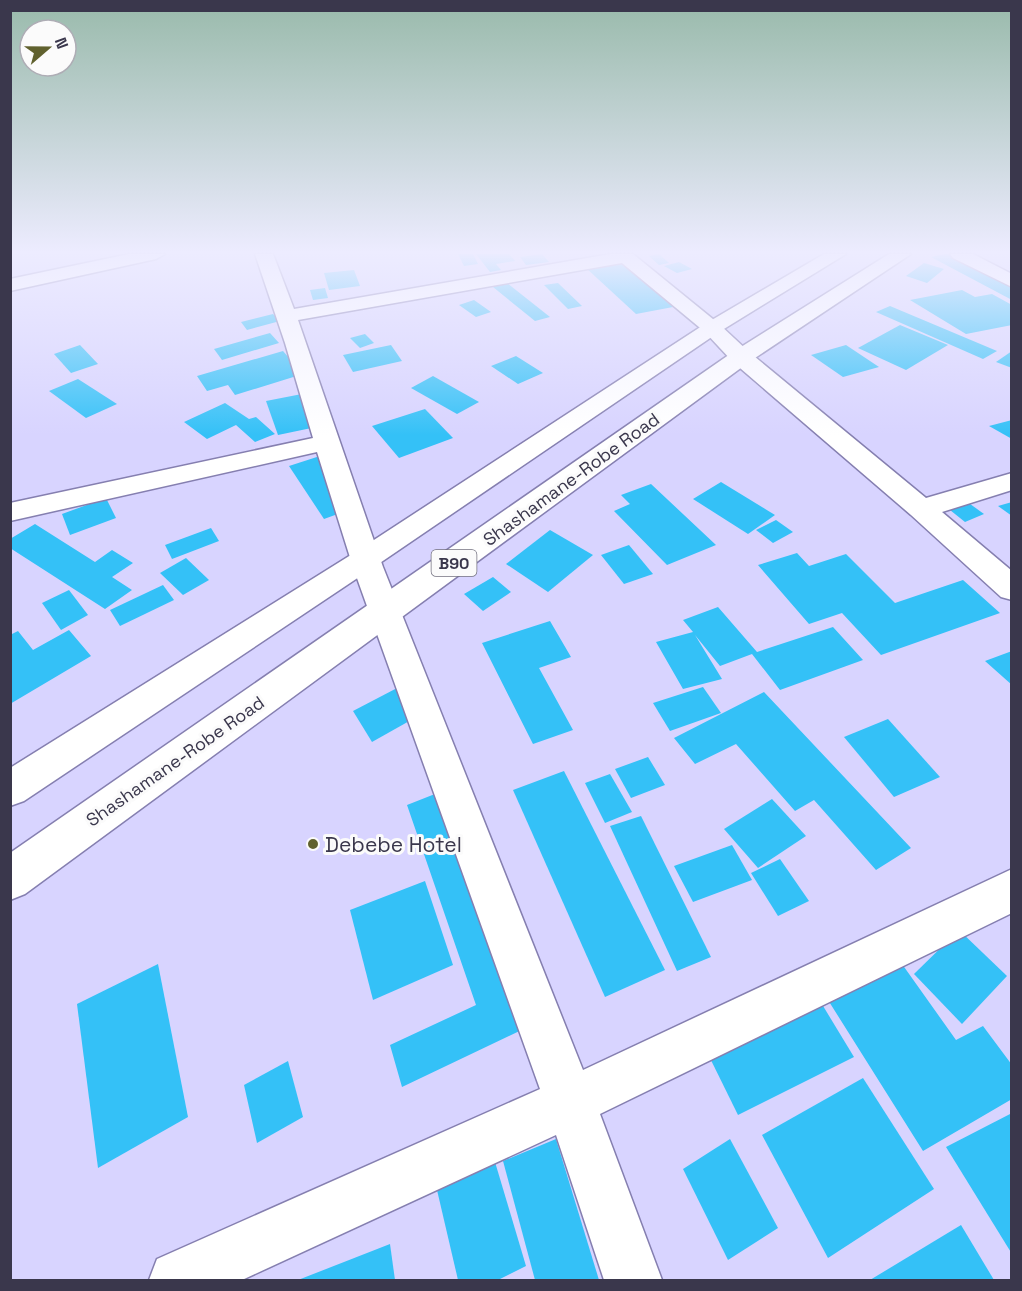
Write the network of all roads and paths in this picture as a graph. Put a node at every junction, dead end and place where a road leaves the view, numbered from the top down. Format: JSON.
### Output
{"nodes":[{"id":1,"x":299,"y":314,"type":"edge"},
{"id":2,"x":695,"y":314,"type":"edge"},
{"id":3,"x":735,"y":314,"type":"edge"},
{"id":4,"x":808,"y":314,"type":"edge"},
{"id":5,"x":289,"y":316,"type":"joint"},
{"id":6,"x":712,"y":328,"type":"junction"},
{"id":7,"x":741,"y":357,"type":"junction"},
{"id":8,"x":326,"y":443,"type":"junction"},
{"id":9,"x":1011,"y":481,"type":"edge"},
{"id":10,"x":921,"y":509,"type":"junction"},
{"id":11,"x":10,"y":512,"type":"edge"},
{"id":12,"x":364,"y":560,"type":"junction"},
{"id":13,"x":1011,"y":589,"type":"edge"},
{"id":14,"x":386,"y":612,"type":"junction"},
{"id":15,"x":10,"y":789,"type":"edge"},
{"id":16,"x":10,"y":879,"type":"edge"},
{"id":17,"x":1011,"y":890,"type":"edge"},
{"id":18,"x":570,"y":1102,"type":"junction"},
{"id":19,"x":178,"y":1281,"type":"edge"},
{"id":20,"x":633,"y":1281,"type":"edge"}],
"edges":[{"from":1,"to":5,"type":"street"},
{"from":2,"to":6,"type":"street"},
{"from":3,"to":6,"type":"street"},
{"from":4,"to":7,"type":"street","name":"Shashamane-Robe Road","number":"B90"},
{"from":5,"to":8,"type":"street"},
{"from":6,"to":7,"type":"street"},
{"from":6,"to":12,"type":"street"},
{"from":7,"to":10,"type":"street"},
{"from":7,"to":14,"type":"street","name":"Shashamane-Robe Road","number":"B90"},
{"from":8,"to":11,"type":"street"},
{"from":8,"to":12,"type":"street"},
{"from":9,"to":10,"type":"street"},
{"from":10,"to":13,"type":"street"},
{"from":12,"to":14,"type":"street"},
{"from":12,"to":15,"type":"street"},
{"from":14,"to":16,"type":"street","name":"Shashamane-Robe Road","number":"B90"},
{"from":14,"to":18,"type":"street"},
{"from":17,"to":18,"type":"street"},
{"from":18,"to":19,"type":"street"},
{"from":18,"to":20,"type":"street"}]}
